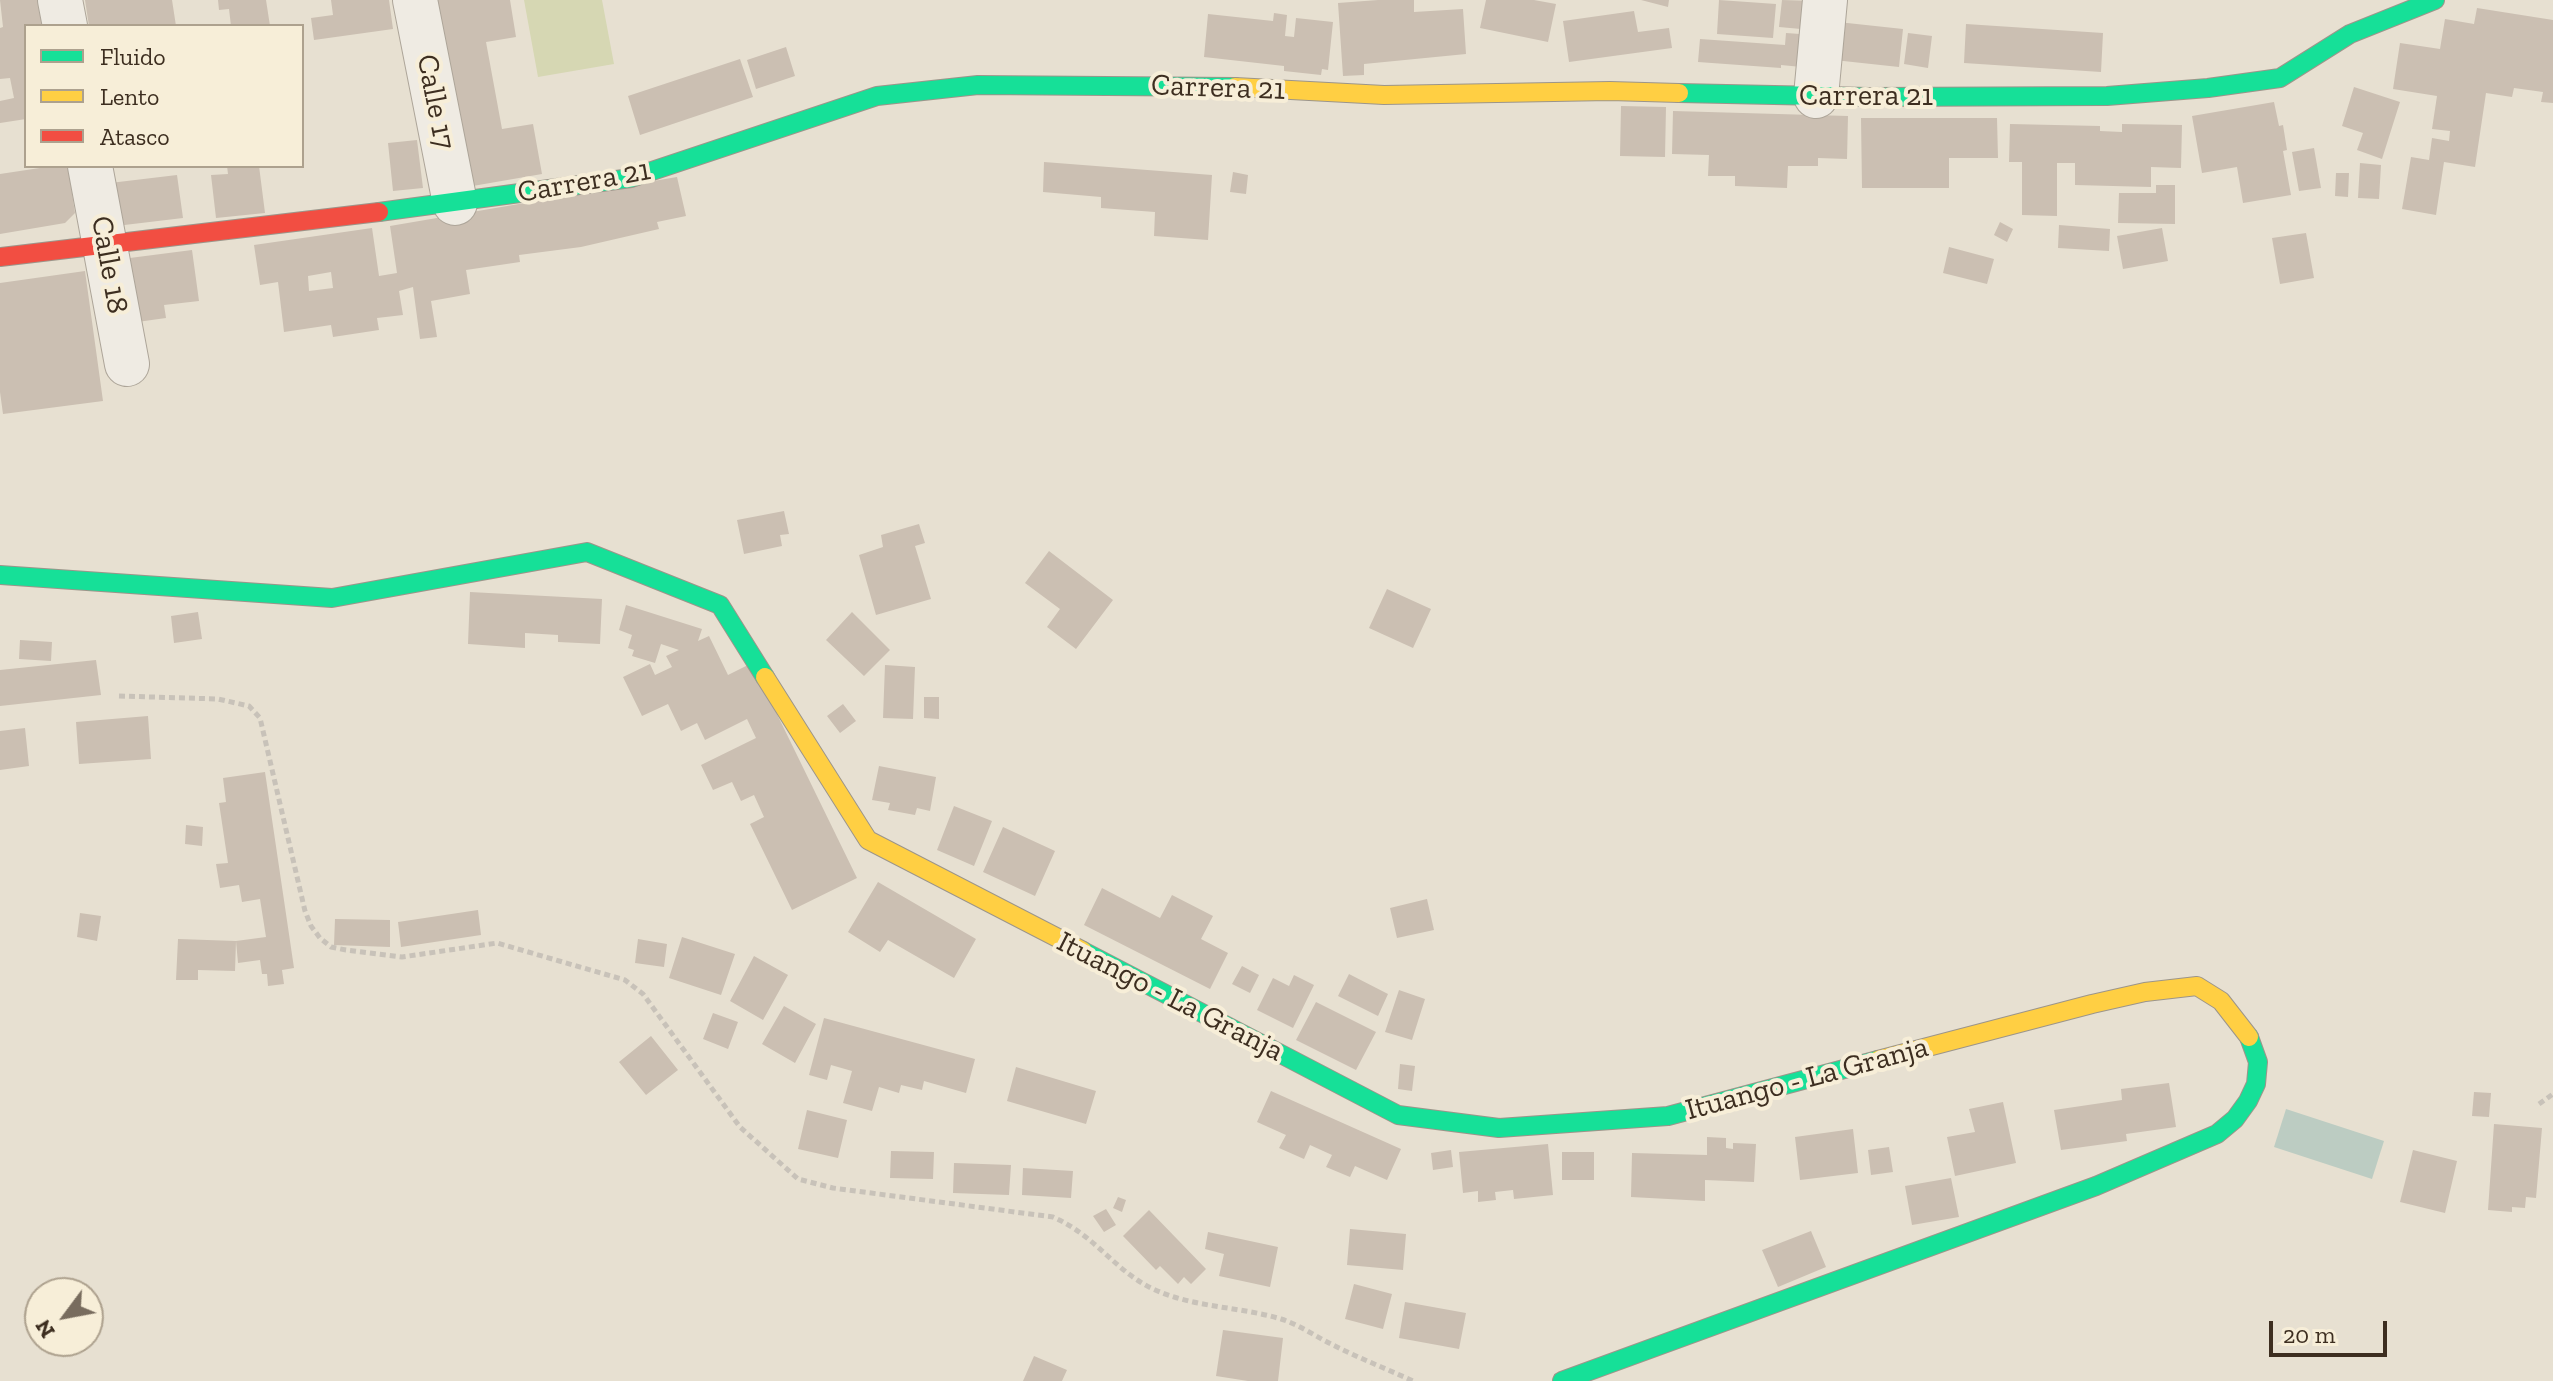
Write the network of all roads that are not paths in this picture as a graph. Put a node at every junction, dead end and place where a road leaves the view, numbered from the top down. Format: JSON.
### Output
{"nodes":[{"id":1,"x":60,"y":0,"type":"edge"},
{"id":2,"x":415,"y":0,"type":"edge"},
{"id":3,"x":1825,"y":0,"type":"edge"},
{"id":4,"x":2435,"y":0,"type":"edge"},
{"id":5,"x":65,"y":24,"type":"edge"},
{"id":6,"x":1816,"y":96,"type":"junction"},
{"id":7,"x":90,"y":168,"type":"edge"},
{"id":8,"x":455,"y":203,"type":"junction"},
{"id":9,"x":105,"y":245,"type":"junction"},
{"id":10,"x":0,"y":257,"type":"edge"},
{"id":11,"x":127,"y":364,"type":"dead end"},
{"id":12,"x":0,"y":575,"type":"edge"},
{"id":13,"x":1562,"y":1381,"type":"edge"}],
"edges":[{"from":1,"to":5,"type":"street"},
{"from":2,"to":8,"type":"street","name":"Calle 17"},
{"from":3,"to":6,"type":"street"},
{"from":4,"to":6,"type":"street","name":"Carrera 21"},
{"from":6,"to":8,"type":"street","name":"Carrera 21"},
{"from":7,"to":9,"type":"street","name":"Calle 18"},
{"from":8,"to":9,"type":"street","name":"Carrera 21"},
{"from":9,"to":10,"type":"street","name":"Carrera 21"},
{"from":9,"to":11,"type":"street","name":"Calle 18"},
{"from":12,"to":13,"type":"street","name":"Ituango - La Granja"}]}
